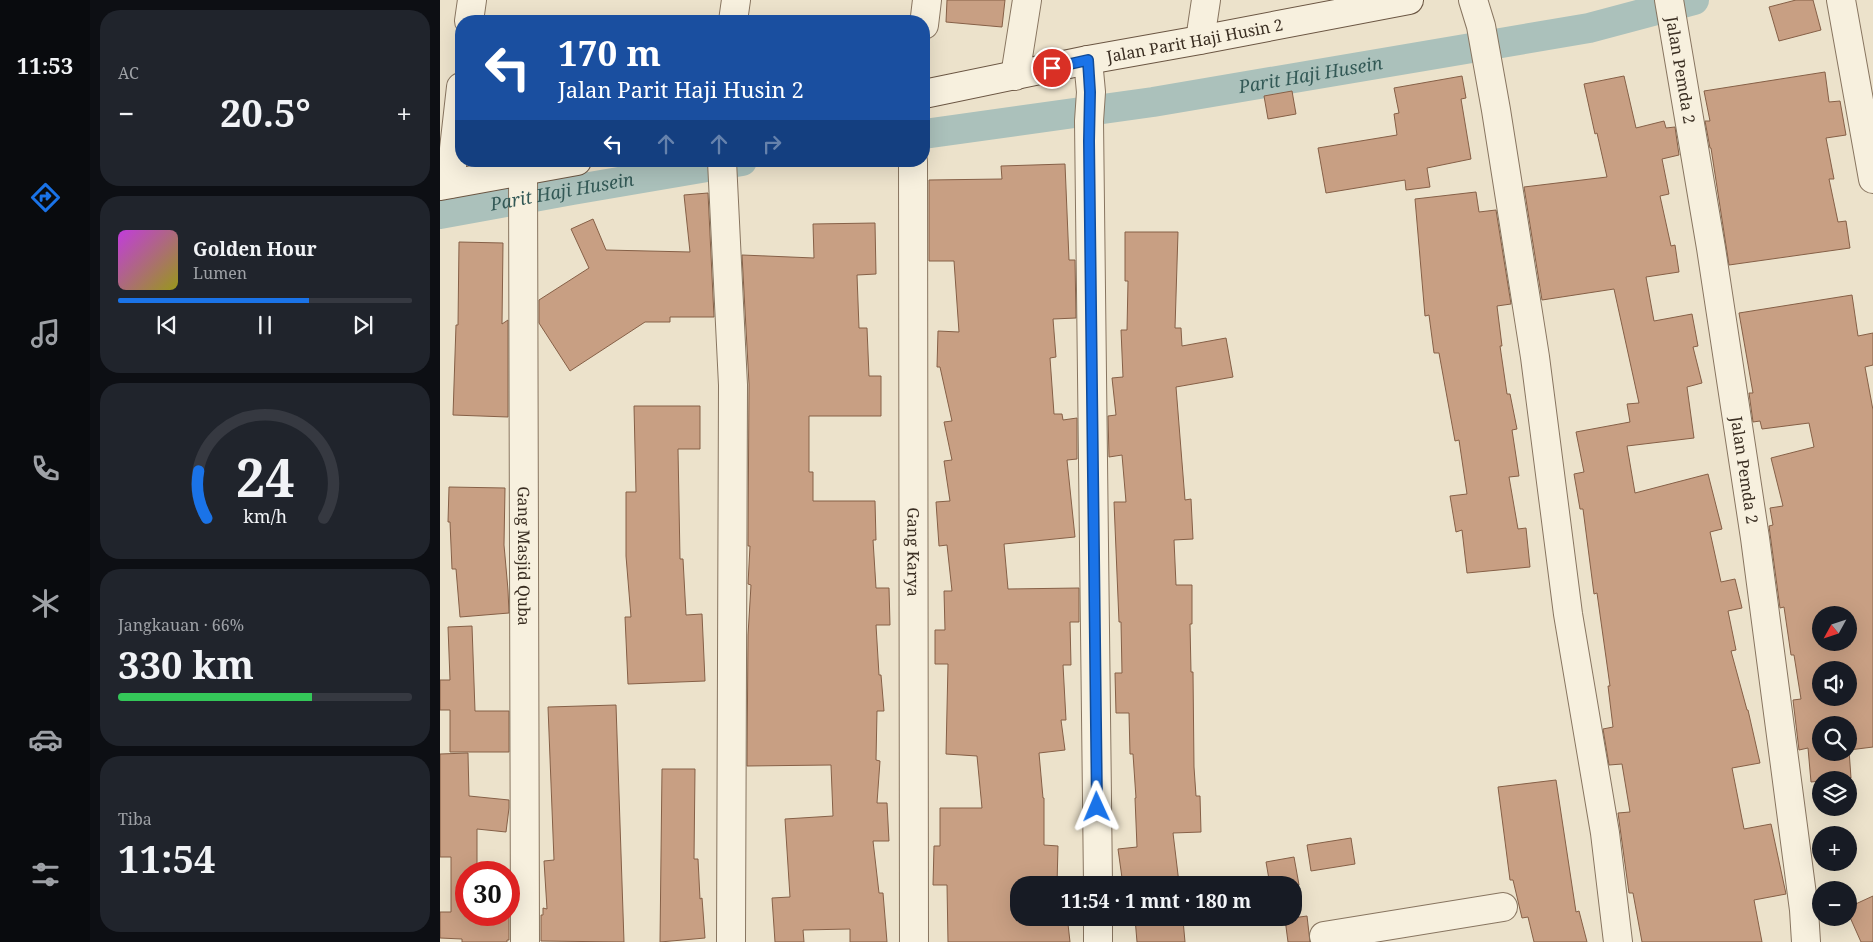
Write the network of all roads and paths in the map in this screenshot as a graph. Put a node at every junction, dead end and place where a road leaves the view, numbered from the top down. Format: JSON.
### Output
{"nodes":[{"id":1,"x":472,"y":0,"type":"edge"},
{"id":2,"x":736,"y":0,"type":"edge"},
{"id":3,"x":927,"y":0,"type":"edge"},
{"id":4,"x":1027,"y":0,"type":"edge"},
{"id":5,"x":1206,"y":0,"type":"edge"},
{"id":6,"x":1408,"y":0,"type":"edge"},
{"id":7,"x":1473,"y":0,"type":"edge"},
{"id":8,"x":1669,"y":0,"type":"edge"},
{"id":9,"x":1841,"y":1,"type":"edge"},
{"id":10,"x":1372,"y":4,"type":"edge"},
{"id":11,"x":470,"y":15,"type":"edge"},
{"id":12,"x":734,"y":15,"type":"edge"},
{"id":13,"x":925,"y":15,"type":"edge"},
{"id":14,"x":1200,"y":40,"type":"junction"},
{"id":15,"x":1088,"y":60,"type":"junction"},
{"id":16,"x":1015,"y":76,"type":"junction"},
{"id":17,"x":930,"y":93,"type":"edge"},
{"id":18,"x":455,"y":124,"type":"edge"},
{"id":19,"x":566,"y":167,"type":"edge"},
{"id":20,"x":722,"y":167,"type":"edge"},
{"id":21,"x":913,"y":167,"type":"edge"},
{"id":22,"x":1873,"y":178,"type":"edge"},
{"id":23,"x":445,"y":185,"type":"edge"},
{"id":24,"x":523,"y":190,"type":"junction"},
{"id":25,"x":1098,"y":876,"type":"edge"},
{"id":26,"x":1503,"y":907,"type":"dead end"},
{"id":27,"x":1098,"y":926,"type":"edge"},
{"id":28,"x":525,"y":942,"type":"edge"},
{"id":29,"x":731,"y":942,"type":"edge"},
{"id":30,"x":914,"y":942,"type":"edge"},
{"id":31,"x":1098,"y":942,"type":"edge"},
{"id":32,"x":1326,"y":942,"type":"edge"},
{"id":33,"x":1618,"y":942,"type":"edge"},
{"id":34,"x":1806,"y":942,"type":"edge"}],
"edges":[{"from":1,"to":11,"type":"street"},
{"from":2,"to":12,"type":"street"},
{"from":3,"to":13,"type":"street"},
{"from":4,"to":16,"type":"street"},
{"from":5,"to":14,"type":"street"},
{"from":6,"to":10,"type":"street","name":"Jalan Parit Haji Husin 2"},
{"from":7,"to":33,"type":"street"},
{"from":8,"to":34,"type":"street","name":"Jalan Pemda 2"},
{"from":9,"to":22,"type":"street"},
{"from":10,"to":14,"type":"street","name":"Jalan Parit Haji Husin 2"},
{"from":14,"to":15,"type":"street","name":"Jalan Parit Haji Husin 2"},
{"from":15,"to":16,"type":"street","name":"Jalan Parit Haji Husin 2"},
{"from":15,"to":25,"type":"street"},
{"from":16,"to":17,"type":"street","name":"Jalan Parit Haji Husin 2"},
{"from":18,"to":23,"type":"street"},
{"from":19,"to":24,"type":"street"},
{"from":20,"to":29,"type":"street"},
{"from":21,"to":30,"type":"street","name":"Gang Karya"},
{"from":23,"to":24,"type":"street"},
{"from":24,"to":28,"type":"street","name":"Gang Masjid Quba"},
{"from":26,"to":32,"type":"street"},
{"from":27,"to":31,"type":"street"}]}
